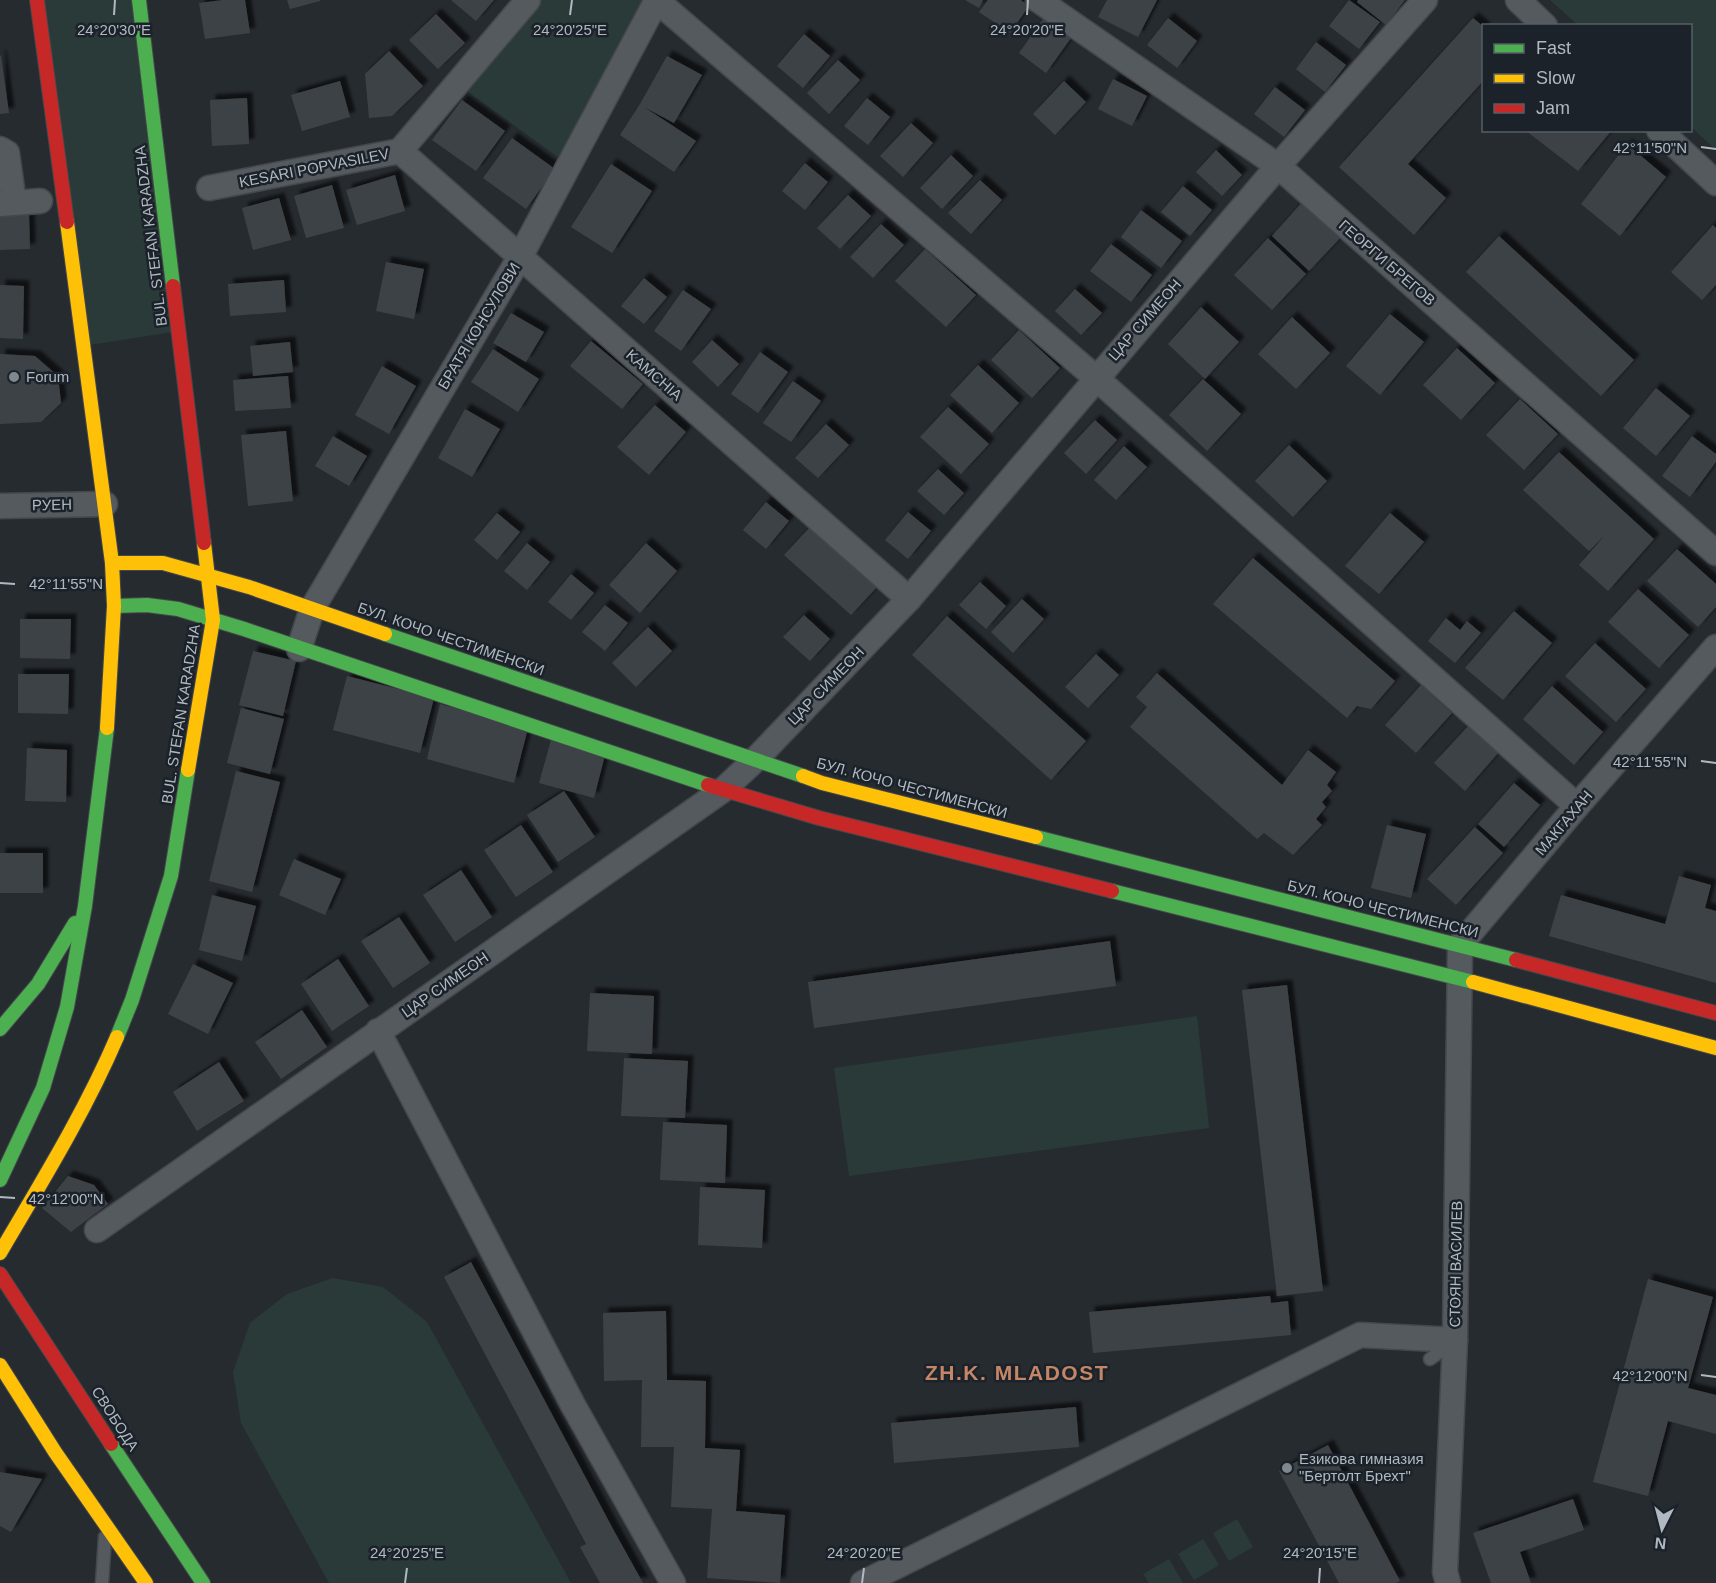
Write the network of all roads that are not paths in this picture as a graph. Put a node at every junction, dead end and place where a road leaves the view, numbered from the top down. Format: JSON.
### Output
{"nodes":[{"id":1,"x":37,"y":0,"type":"edge"},
{"id":2,"x":139,"y":0,"type":"edge"},
{"id":3,"x":528,"y":0,"type":"edge"},
{"id":4,"x":656,"y":0,"type":"edge"},
{"id":5,"x":1038,"y":0,"type":"edge"},
{"id":6,"x":1425,"y":0,"type":"edge"},
{"id":7,"x":1518,"y":0,"type":"edge"},
{"id":8,"x":1543,"y":24,"type":"edge"},
{"id":9,"x":1661,"y":132,"type":"edge"},
{"id":10,"x":0,"y":149,"type":"edge"},
{"id":11,"x":400,"y":151,"type":"junction"},
{"id":12,"x":1278,"y":166,"type":"junction"},
{"id":13,"x":1716,"y":183,"type":"edge"},
{"id":14,"x":209,"y":188,"type":"dead end"},
{"id":15,"x":40,"y":201,"type":"dead end"},
{"id":16,"x":7,"y":203,"type":"edge"},
{"id":17,"x":520,"y":257,"type":"junction"},
{"id":18,"x":1095,"y":378,"type":"junction"},
{"id":19,"x":105,"y":504,"type":"junction"},
{"id":20,"x":0,"y":507,"type":"edge"},
{"id":21,"x":1716,"y":553,"type":"edge"},
{"id":22,"x":112,"y":563,"type":"junction"},
{"id":23,"x":209,"y":577,"type":"junction"},
{"id":24,"x":909,"y":599,"type":"junction"},
{"id":25,"x":114,"y":606,"type":"junction"},
{"id":26,"x":312,"y":609,"type":"junction"},
{"id":27,"x":213,"y":620,"type":"junction"},
{"id":28,"x":1716,"y":647,"type":"edge"},
{"id":29,"x":299,"y":649,"type":"junction"},
{"id":30,"x":754,"y":761,"type":"junction"},
{"id":31,"x":723,"y":790,"type":"junction"},
{"id":32,"x":1577,"y":806,"type":"junction"},
{"id":33,"x":85,"y":906,"type":"junction"},
{"id":34,"x":1460,"y":945,"type":"junction"},
{"id":35,"x":1459,"y":978,"type":"junction"},
{"id":36,"x":1716,"y":1013,"type":"edge"},
{"id":37,"x":0,"y":1029,"type":"edge"},
{"id":38,"x":378,"y":1031,"type":"junction"},
{"id":39,"x":1716,"y":1048,"type":"edge"},
{"id":40,"x":0,"y":1180,"type":"edge"},
{"id":41,"x":97,"y":1230,"type":"dead end"},
{"id":42,"x":0,"y":1253,"type":"edge"},
{"id":43,"x":0,"y":1274,"type":"edge"},
{"id":44,"x":1455,"y":1340,"type":"junction"},
{"id":45,"x":1430,"y":1359,"type":"dead end"},
{"id":46,"x":0,"y":1365,"type":"edge"},
{"id":47,"x":16,"y":1416,"type":"dead end"},
{"id":48,"x":56,"y":1452,"type":"junction"},
{"id":49,"x":106,"y":1527,"type":"junction"},
{"id":50,"x":102,"y":1583,"type":"edge"},
{"id":51,"x":146,"y":1583,"type":"edge"},
{"id":52,"x":203,"y":1583,"type":"edge"},
{"id":53,"x":673,"y":1583,"type":"edge"},
{"id":54,"x":863,"y":1583,"type":"edge"},
{"id":55,"x":1448,"y":1583,"type":"edge"}],
"edges":[{"from":1,"to":19,"type":"street"},
{"from":2,"to":23,"type":"street","name":"BUL. STEFAN KARADZHA"},
{"from":3,"to":11,"type":"street","name":"KESARI POPVASILEV"},
{"from":4,"to":17,"type":"street","name":"БРАТЯ КОНСУЛОВИ"},
{"from":4,"to":18,"type":"street"},
{"from":5,"to":12,"type":"street","name":"ГЕОРГИ БРЕГОВ"},
{"from":6,"to":12,"type":"street","name":"ЦАР СИМЕОН"},
{"from":7,"to":8,"type":"street"},
{"from":9,"to":13,"type":"street"},
{"from":10,"to":16,"type":"street"},
{"from":11,"to":14,"type":"street","name":"KESARI POPVASILEV"},
{"from":11,"to":17,"type":"street","name":"KAMCHIA"},
{"from":12,"to":18,"type":"street","name":"ЦАР СИМЕОН"},
{"from":12,"to":21,"type":"street","name":"ГЕОРГИ БРЕГОВ"},
{"from":15,"to":16,"type":"street"},
{"from":17,"to":24,"type":"street","name":"KAMCHIA"},
{"from":17,"to":26,"type":"street","name":"БРАТЯ КОНСУЛОВИ"},
{"from":18,"to":24,"type":"street","name":"ЦАР СИМЕОН"},
{"from":18,"to":32,"type":"street"},
{"from":19,"to":20,"type":"street","name":"РУЕН"},
{"from":19,"to":22,"type":"street"},
{"from":22,"to":23,"type":"street","name":"БУЛ. КОЧО ЧЕСТИМЕНСКИ"},
{"from":22,"to":25,"type":"street"},
{"from":23,"to":26,"type":"street","name":"БУЛ. КОЧО ЧЕСТИМЕНСКИ"},
{"from":23,"to":27,"type":"street","name":"BUL. STEFAN KARADZHA"},
{"from":24,"to":30,"type":"street","name":"ЦАР СИМЕОН"},
{"from":25,"to":27,"type":"street"},
{"from":25,"to":33,"type":"street"},
{"from":26,"to":29,"type":"street","name":"БРАТЯ КОНСУЛОВИ"},
{"from":26,"to":30,"type":"street","name":"БУЛ. КОЧО ЧЕСТИМЕНСКИ"},
{"from":27,"to":29,"type":"street"},
{"from":27,"to":42,"type":"street","name":"BUL. STEFAN KARADZHA"},
{"from":28,"to":32,"type":"street","name":"МАКГАХАН"},
{"from":29,"to":31,"type":"street"},
{"from":30,"to":31,"type":"street","name":"ЦАР СИМЕОН"},
{"from":30,"to":34,"type":"street","name":"БУЛ. КОЧО ЧЕСТИМЕНСКИ"},
{"from":31,"to":35,"type":"street"},
{"from":31,"to":38,"type":"street","name":"ЦАР СИМЕОН"},
{"from":32,"to":34,"type":"street","name":"МАКГАХАН"},
{"from":33,"to":37,"type":"street"},
{"from":33,"to":40,"type":"street"},
{"from":34,"to":35,"type":"street","name":"СТОЯН ВАСИЛЕВ"},
{"from":34,"to":36,"type":"street","name":"БУЛ. КОЧО ЧЕСТИМЕНСКИ"},
{"from":35,"to":39,"type":"street"},
{"from":35,"to":44,"type":"street","name":"СТОЯН ВАСИЛЕВ"},
{"from":38,"to":41,"type":"street","name":"ЦАР СИМЕОН"},
{"from":38,"to":53,"type":"street"},
{"from":43,"to":52,"type":"street","name":"СВОБОДА"},
{"from":44,"to":45,"type":"lane"},
{"from":44,"to":54,"type":"street"},
{"from":44,"to":55,"type":"street","name":"СТОЯН ВАСИЛЕВ"},
{"from":46,"to":48,"type":"street"},
{"from":47,"to":48,"type":"street"},
{"from":48,"to":49,"type":"street"},
{"from":49,"to":50,"type":"lane"},
{"from":49,"to":51,"type":"street"}]}
